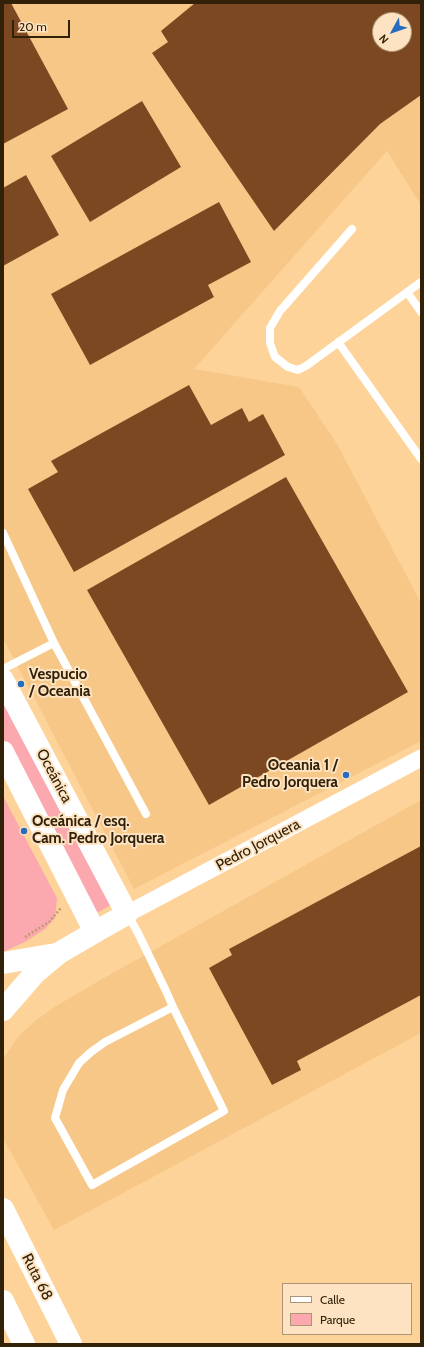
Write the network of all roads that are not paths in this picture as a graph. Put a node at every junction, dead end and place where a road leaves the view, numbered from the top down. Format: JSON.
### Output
{"nodes":[{"id":1,"x":352,"y":229,"type":"dead end"},
{"id":2,"x":421,"y":282,"type":"edge"},
{"id":3,"x":407,"y":292,"type":"junction"},
{"id":4,"x":421,"y":312,"type":"edge"},
{"id":5,"x":338,"y":342,"type":"junction"},
{"id":6,"x":421,"y":459,"type":"edge"},
{"id":7,"x":3,"y":533,"type":"edge"},
{"id":8,"x":54,"y":643,"type":"junction"},
{"id":9,"x":3,"y":669,"type":"edge"},
{"id":10,"x":3,"y":680,"type":"edge"},
{"id":11,"x":3,"y":752,"type":"edge"},
{"id":12,"x":421,"y":758,"type":"edge"},
{"id":13,"x":146,"y":814,"type":"dead end"},
{"id":14,"x":86,"y":836,"type":"junction"},
{"id":15,"x":55,"y":852,"type":"junction"},
{"id":16,"x":127,"y":914,"type":"junction"},
{"id":17,"x":95,"y":932,"type":"junction"},
{"id":18,"x":59,"y":953,"type":"junction"},
{"id":19,"x":3,"y":963,"type":"edge"},
{"id":20,"x":173,"y":1007,"type":"junction"},
{"id":21,"x":3,"y":1010,"type":"edge"},
{"id":22,"x":3,"y":1209,"type":"edge"},
{"id":23,"x":3,"y":1301,"type":"edge"},
{"id":24,"x":24,"y":1344,"type":"edge"},
{"id":25,"x":71,"y":1344,"type":"edge"}],
"edges":[{"from":1,"to":5,"type":"lane"},
{"from":2,"to":3,"type":"lane"},
{"from":3,"to":4,"type":"lane"},
{"from":3,"to":5,"type":"lane"},
{"from":5,"to":6,"type":"lane"},
{"from":7,"to":8,"type":"lane"},
{"from":8,"to":9,"type":"lane"},
{"from":8,"to":13,"type":"lane"},
{"from":10,"to":14,"type":"main road","name":"Oceánica"},
{"from":11,"to":15,"type":"main road"},
{"from":12,"to":16,"type":"street","name":"Pedro Jorquera"},
{"from":14,"to":15,"type":"main road"},
{"from":14,"to":16,"type":"main road","name":"Oceánica"},
{"from":15,"to":17,"type":"main road"},
{"from":16,"to":17,"type":"main road","name":"Pedro Jorquera"},
{"from":16,"to":20,"type":"lane"},
{"from":17,"to":18,"type":"main road","name":"Pedro Jorquera"},
{"from":18,"to":19,"type":"main road"},
{"from":18,"to":21,"type":"main road"},
{"from":20,"to":20,"type":"lane"},
{"from":22,"to":25,"type":"main road","name":"Ruta 68"},
{"from":23,"to":24,"type":"main road"}]}
